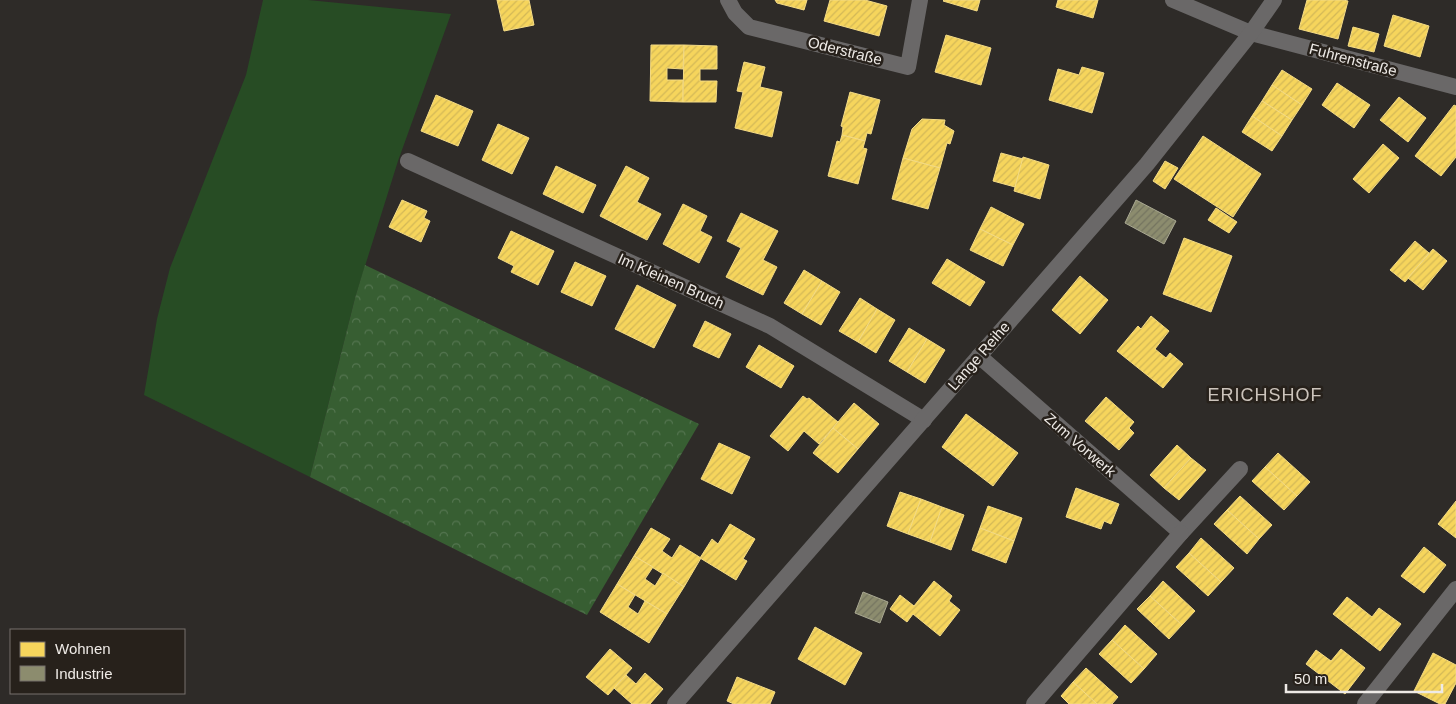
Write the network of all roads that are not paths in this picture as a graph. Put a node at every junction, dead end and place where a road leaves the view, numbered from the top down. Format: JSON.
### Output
{"nodes":[{"id":1,"x":728,"y":0,"type":"edge"},
{"id":2,"x":920,"y":0,"type":"edge"},
{"id":3,"x":1173,"y":0,"type":"edge"},
{"id":4,"x":1274,"y":0,"type":"edge"},
{"id":5,"x":1251,"y":33,"type":"junction"},
{"id":6,"x":1456,"y":87,"type":"edge"},
{"id":7,"x":408,"y":161,"type":"dead end"},
{"id":8,"x":979,"y":356,"type":"junction"},
{"id":9,"x":924,"y":420,"type":"junction"},
{"id":10,"x":1240,"y":469,"type":"dead end"},
{"id":11,"x":1181,"y":533,"type":"junction"},
{"id":12,"x":1456,"y":589,"type":"edge"},
{"id":13,"x":675,"y":704,"type":"edge"},
{"id":14,"x":1034,"y":704,"type":"edge"},
{"id":15,"x":1365,"y":704,"type":"edge"}],
"edges":[{"from":1,"to":2,"type":"street","name":"Oderstraße"},
{"from":3,"to":5,"type":"street","name":"Fuhrenstraße"},
{"from":4,"to":5,"type":"street","name":"Lange Reihe"},
{"from":5,"to":6,"type":"street","name":"Fuhrenstraße"},
{"from":5,"to":8,"type":"street","name":"Lange Reihe"},
{"from":7,"to":9,"type":"street","name":"Im Kleinen Bruch"},
{"from":8,"to":9,"type":"street","name":"Lange Reihe"},
{"from":8,"to":11,"type":"street","name":"Zum Vorwerk"},
{"from":9,"to":13,"type":"street","name":"Lange Reihe"},
{"from":10,"to":11,"type":"street"},
{"from":11,"to":14,"type":"street"},
{"from":12,"to":15,"type":"street"}]}
